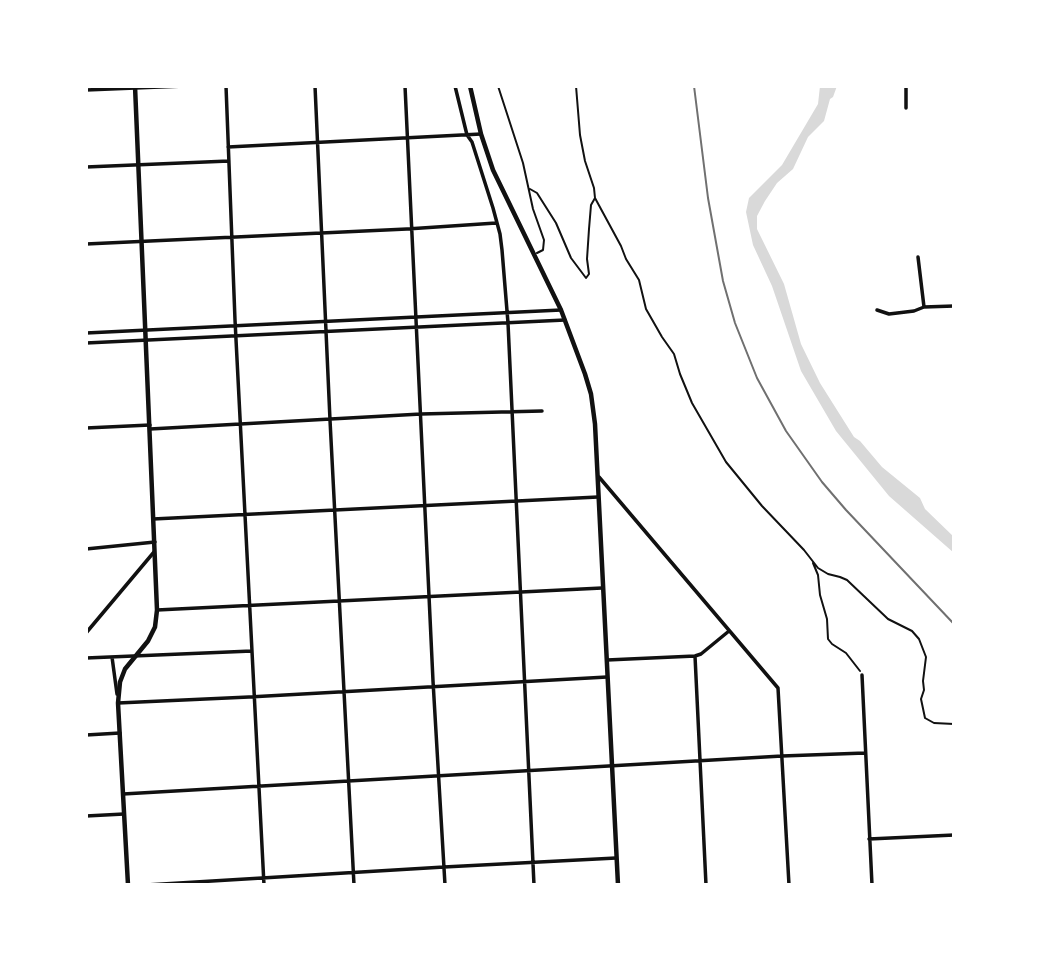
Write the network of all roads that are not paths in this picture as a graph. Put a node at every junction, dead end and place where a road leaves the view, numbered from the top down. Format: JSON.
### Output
{"nodes":[{"id":1,"x":185,"y":86,"type":"edge"},
{"id":2,"x":226,"y":86,"type":"edge"},
{"id":3,"x":315,"y":86,"type":"edge"},
{"id":4,"x":405,"y":86,"type":"edge"},
{"id":5,"x":455,"y":86,"type":"edge"},
{"id":6,"x":470,"y":86,"type":"edge"},
{"id":7,"x":906,"y":86,"type":"edge"},
{"id":8,"x":135,"y":87,"type":"edge"},
{"id":9,"x":86,"y":90,"type":"edge"},
{"id":10,"x":906,"y":108,"type":"dead end"},
{"id":11,"x":481,"y":134,"type":"junction"},
{"id":12,"x":467,"y":135,"type":"junction"},
{"id":13,"x":408,"y":138,"type":"junction"},
{"id":14,"x":318,"y":142,"type":"junction"},
{"id":15,"x":228,"y":147,"type":"junction"},
{"id":16,"x":229,"y":161,"type":"junction"},
{"id":17,"x":139,"y":165,"type":"junction"},
{"id":18,"x":86,"y":167,"type":"edge"},
{"id":19,"x":497,"y":223,"type":"junction"},
{"id":20,"x":411,"y":228,"type":"junction"},
{"id":21,"x":321,"y":232,"type":"junction"},
{"id":22,"x":231,"y":237,"type":"junction"},
{"id":23,"x":141,"y":241,"type":"junction"},
{"id":24,"x":86,"y":244,"type":"edge"},
{"id":25,"x":918,"y":257,"type":"dead end"},
{"id":26,"x":954,"y":306,"type":"edge"},
{"id":27,"x":923,"y":307,"type":"junction"},
{"id":28,"x":561,"y":310,"type":"junction"},
{"id":29,"x":877,"y":310,"type":"dead end"},
{"id":30,"x":507,"y":312,"type":"junction"},
{"id":31,"x":416,"y":317,"type":"junction"},
{"id":32,"x":565,"y":320,"type":"junction"},
{"id":33,"x":326,"y":321,"type":"junction"},
{"id":34,"x":508,"y":323,"type":"junction"},
{"id":35,"x":235,"y":325,"type":"junction"},
{"id":36,"x":416,"y":327,"type":"junction"},
{"id":37,"x":144,"y":330,"type":"junction"},
{"id":38,"x":327,"y":332,"type":"junction"},
{"id":39,"x":86,"y":333,"type":"edge"},
{"id":40,"x":236,"y":336,"type":"junction"},
{"id":41,"x":145,"y":340,"type":"junction"},
{"id":42,"x":86,"y":343,"type":"edge"},
{"id":43,"x":512,"y":411,"type":"junction"},
{"id":44,"x":542,"y":411,"type":"dead end"},
{"id":45,"x":421,"y":414,"type":"junction"},
{"id":46,"x":330,"y":420,"type":"junction"},
{"id":47,"x":240,"y":424,"type":"junction"},
{"id":48,"x":150,"y":427,"type":"junction"},
{"id":49,"x":86,"y":428,"type":"edge"},
{"id":50,"x":597,"y":476,"type":"junction"},
{"id":51,"x":598,"y":497,"type":"junction"},
{"id":52,"x":515,"y":501,"type":"junction"},
{"id":53,"x":425,"y":506,"type":"junction"},
{"id":54,"x":336,"y":511,"type":"junction"},
{"id":55,"x":244,"y":515,"type":"junction"},
{"id":56,"x":153,"y":519,"type":"junction"},
{"id":57,"x":155,"y":542,"type":"junction"},
{"id":58,"x":86,"y":548,"type":"edge"},
{"id":59,"x":155,"y":552,"type":"junction"},
{"id":60,"x":602,"y":588,"type":"junction"},
{"id":61,"x":521,"y":591,"type":"junction"},
{"id":62,"x":429,"y":596,"type":"junction"},
{"id":63,"x":341,"y":601,"type":"junction"},
{"id":64,"x":250,"y":605,"type":"junction"},
{"id":65,"x":158,"y":610,"type":"junction"},
{"id":66,"x":729,"y":630,"type":"junction"},
{"id":67,"x":86,"y":634,"type":"edge"},
{"id":68,"x":252,"y":651,"type":"junction"},
{"id":69,"x":136,"y":656,"type":"junction"},
{"id":70,"x":695,"y":656,"type":"junction"},
{"id":71,"x":112,"y":657,"type":"junction"},
{"id":72,"x":86,"y":658,"type":"edge"},
{"id":73,"x":607,"y":660,"type":"junction"},
{"id":74,"x":862,"y":675,"type":"road end"},
{"id":75,"x":607,"y":677,"type":"junction"},
{"id":76,"x":525,"y":681,"type":"junction"},
{"id":77,"x":433,"y":687,"type":"junction"},
{"id":78,"x":344,"y":692,"type":"junction"},
{"id":79,"x":255,"y":697,"type":"junction"},
{"id":80,"x":118,"y":704,"type":"junction"},
{"id":81,"x":120,"y":733,"type":"junction"},
{"id":82,"x":86,"y":735,"type":"edge"},
{"id":83,"x":865,"y":753,"type":"junction"},
{"id":84,"x":782,"y":756,"type":"junction"},
{"id":85,"x":699,"y":761,"type":"junction"},
{"id":86,"x":612,"y":766,"type":"junction"},
{"id":87,"x":528,"y":771,"type":"junction"},
{"id":88,"x":438,"y":776,"type":"junction"},
{"id":89,"x":349,"y":781,"type":"junction"},
{"id":90,"x":258,"y":787,"type":"junction"},
{"id":91,"x":123,"y":794,"type":"junction"},
{"id":92,"x":124,"y":814,"type":"junction"},
{"id":93,"x":86,"y":816,"type":"edge"},
{"id":94,"x":954,"y":835,"type":"edge"},
{"id":95,"x":869,"y":839,"type":"junction"},
{"id":96,"x":616,"y":858,"type":"junction"},
{"id":97,"x":533,"y":863,"type":"junction"},
{"id":98,"x":443,"y":867,"type":"junction"},
{"id":99,"x":354,"y":873,"type":"junction"},
{"id":100,"x":263,"y":878,"type":"junction"},
{"id":101,"x":128,"y":885,"type":"edge"},
{"id":102,"x":146,"y":885,"type":"edge"},
{"id":103,"x":264,"y":885,"type":"edge"},
{"id":104,"x":354,"y":885,"type":"edge"},
{"id":105,"x":444,"y":885,"type":"edge"},
{"id":106,"x":534,"y":885,"type":"edge"},
{"id":107,"x":618,"y":885,"type":"edge"},
{"id":108,"x":706,"y":885,"type":"edge"},
{"id":109,"x":789,"y":885,"type":"edge"},
{"id":110,"x":872,"y":885,"type":"edge"}],
"edges":[{"from":1,"to":8,"type":"street"},
{"from":2,"to":15,"type":"street"},
{"from":3,"to":14,"type":"street"},
{"from":4,"to":13,"type":"street"},
{"from":5,"to":12,"type":"street"},
{"from":6,"to":11,"type":"main road"},
{"from":7,"to":10,"type":"street"},
{"from":8,"to":9,"type":"street"},
{"from":8,"to":17,"type":"main road"},
{"from":11,"to":12,"type":"street"},
{"from":11,"to":28,"type":"main road"},
{"from":12,"to":13,"type":"street"},
{"from":12,"to":19,"type":"street"},
{"from":13,"to":14,"type":"street"},
{"from":13,"to":20,"type":"street"},
{"from":14,"to":15,"type":"street"},
{"from":14,"to":21,"type":"street"},
{"from":15,"to":16,"type":"street"},
{"from":16,"to":17,"type":"street"},
{"from":16,"to":22,"type":"street"},
{"from":17,"to":18,"type":"street"},
{"from":17,"to":23,"type":"main road"},
{"from":19,"to":20,"type":"street"},
{"from":19,"to":30,"type":"street"},
{"from":20,"to":21,"type":"street"},
{"from":20,"to":31,"type":"street"},
{"from":21,"to":22,"type":"street"},
{"from":21,"to":33,"type":"street"},
{"from":22,"to":23,"type":"street"},
{"from":22,"to":35,"type":"street"},
{"from":23,"to":24,"type":"street"},
{"from":23,"to":37,"type":"main road"},
{"from":25,"to":27,"type":"street"},
{"from":26,"to":27,"type":"street"},
{"from":27,"to":29,"type":"street"},
{"from":28,"to":30,"type":"street"},
{"from":28,"to":32,"type":"main road"},
{"from":30,"to":31,"type":"street"},
{"from":30,"to":34,"type":"street"},
{"from":31,"to":33,"type":"street"},
{"from":31,"to":36,"type":"street"},
{"from":32,"to":34,"type":"street"},
{"from":32,"to":50,"type":"main road"},
{"from":33,"to":35,"type":"street"},
{"from":33,"to":38,"type":"street"},
{"from":34,"to":36,"type":"street"},
{"from":34,"to":43,"type":"street"},
{"from":35,"to":37,"type":"street"},
{"from":35,"to":40,"type":"street"},
{"from":36,"to":38,"type":"street"},
{"from":36,"to":45,"type":"street"},
{"from":37,"to":39,"type":"street"},
{"from":37,"to":41,"type":"main road"},
{"from":38,"to":40,"type":"street"},
{"from":38,"to":46,"type":"street"},
{"from":40,"to":41,"type":"street"},
{"from":40,"to":47,"type":"street"},
{"from":41,"to":42,"type":"street"},
{"from":41,"to":48,"type":"main road"},
{"from":43,"to":44,"type":"street"},
{"from":43,"to":45,"type":"street"},
{"from":43,"to":52,"type":"street"},
{"from":45,"to":46,"type":"street"},
{"from":45,"to":53,"type":"street"},
{"from":46,"to":47,"type":"street"},
{"from":46,"to":54,"type":"street"},
{"from":47,"to":48,"type":"street"},
{"from":47,"to":55,"type":"street"},
{"from":48,"to":49,"type":"street"},
{"from":48,"to":56,"type":"main road"},
{"from":50,"to":51,"type":"main road"},
{"from":50,"to":66,"type":"street"},
{"from":51,"to":52,"type":"street"},
{"from":51,"to":60,"type":"main road"},
{"from":52,"to":53,"type":"street"},
{"from":52,"to":61,"type":"street"},
{"from":53,"to":54,"type":"street"},
{"from":53,"to":62,"type":"street"},
{"from":54,"to":55,"type":"street"},
{"from":54,"to":63,"type":"street"},
{"from":55,"to":56,"type":"street"},
{"from":55,"to":64,"type":"street"},
{"from":56,"to":57,"type":"main road"},
{"from":57,"to":58,"type":"street"},
{"from":57,"to":59,"type":"main road"},
{"from":59,"to":65,"type":"main road"},
{"from":59,"to":67,"type":"street"},
{"from":60,"to":61,"type":"street"},
{"from":60,"to":73,"type":"main road"},
{"from":61,"to":62,"type":"street"},
{"from":61,"to":76,"type":"street"},
{"from":62,"to":63,"type":"street"},
{"from":62,"to":77,"type":"street"},
{"from":63,"to":64,"type":"street"},
{"from":63,"to":78,"type":"street"},
{"from":64,"to":65,"type":"street"},
{"from":64,"to":68,"type":"street"},
{"from":65,"to":69,"type":"main road"},
{"from":66,"to":70,"type":"street"},
{"from":66,"to":84,"type":"street"},
{"from":68,"to":69,"type":"street"},
{"from":68,"to":79,"type":"street"},
{"from":69,"to":71,"type":"street"},
{"from":69,"to":80,"type":"main road"},
{"from":70,"to":73,"type":"street"},
{"from":70,"to":85,"type":"street"},
{"from":71,"to":72,"type":"street"},
{"from":71,"to":80,"type":"street"},
{"from":73,"to":75,"type":"main road"},
{"from":74,"to":83,"type":"street"},
{"from":75,"to":76,"type":"street"},
{"from":75,"to":86,"type":"main road"},
{"from":76,"to":77,"type":"street"},
{"from":76,"to":87,"type":"street"},
{"from":77,"to":78,"type":"street"},
{"from":77,"to":88,"type":"street"},
{"from":78,"to":79,"type":"street"},
{"from":78,"to":89,"type":"street"},
{"from":79,"to":80,"type":"street"},
{"from":79,"to":90,"type":"street"},
{"from":80,"to":81,"type":"main road"},
{"from":81,"to":82,"type":"street"},
{"from":81,"to":91,"type":"main road"},
{"from":83,"to":84,"type":"street"},
{"from":83,"to":95,"type":"street"},
{"from":84,"to":85,"type":"street"},
{"from":84,"to":109,"type":"street"},
{"from":85,"to":86,"type":"street"},
{"from":85,"to":108,"type":"street"},
{"from":86,"to":87,"type":"street"},
{"from":86,"to":96,"type":"main road"},
{"from":87,"to":88,"type":"street"},
{"from":87,"to":97,"type":"street"},
{"from":88,"to":89,"type":"street"},
{"from":88,"to":98,"type":"street"},
{"from":89,"to":90,"type":"street"},
{"from":89,"to":99,"type":"street"},
{"from":90,"to":91,"type":"street"},
{"from":90,"to":100,"type":"street"},
{"from":91,"to":92,"type":"main road"},
{"from":92,"to":93,"type":"street"},
{"from":92,"to":101,"type":"main road"},
{"from":94,"to":95,"type":"street"},
{"from":95,"to":110,"type":"street"},
{"from":96,"to":97,"type":"street"},
{"from":96,"to":107,"type":"main road"},
{"from":97,"to":98,"type":"street"},
{"from":97,"to":106,"type":"street"},
{"from":98,"to":99,"type":"street"},
{"from":98,"to":105,"type":"street"},
{"from":99,"to":100,"type":"street"},
{"from":99,"to":104,"type":"street"},
{"from":100,"to":102,"type":"street"},
{"from":100,"to":103,"type":"street"}]}
